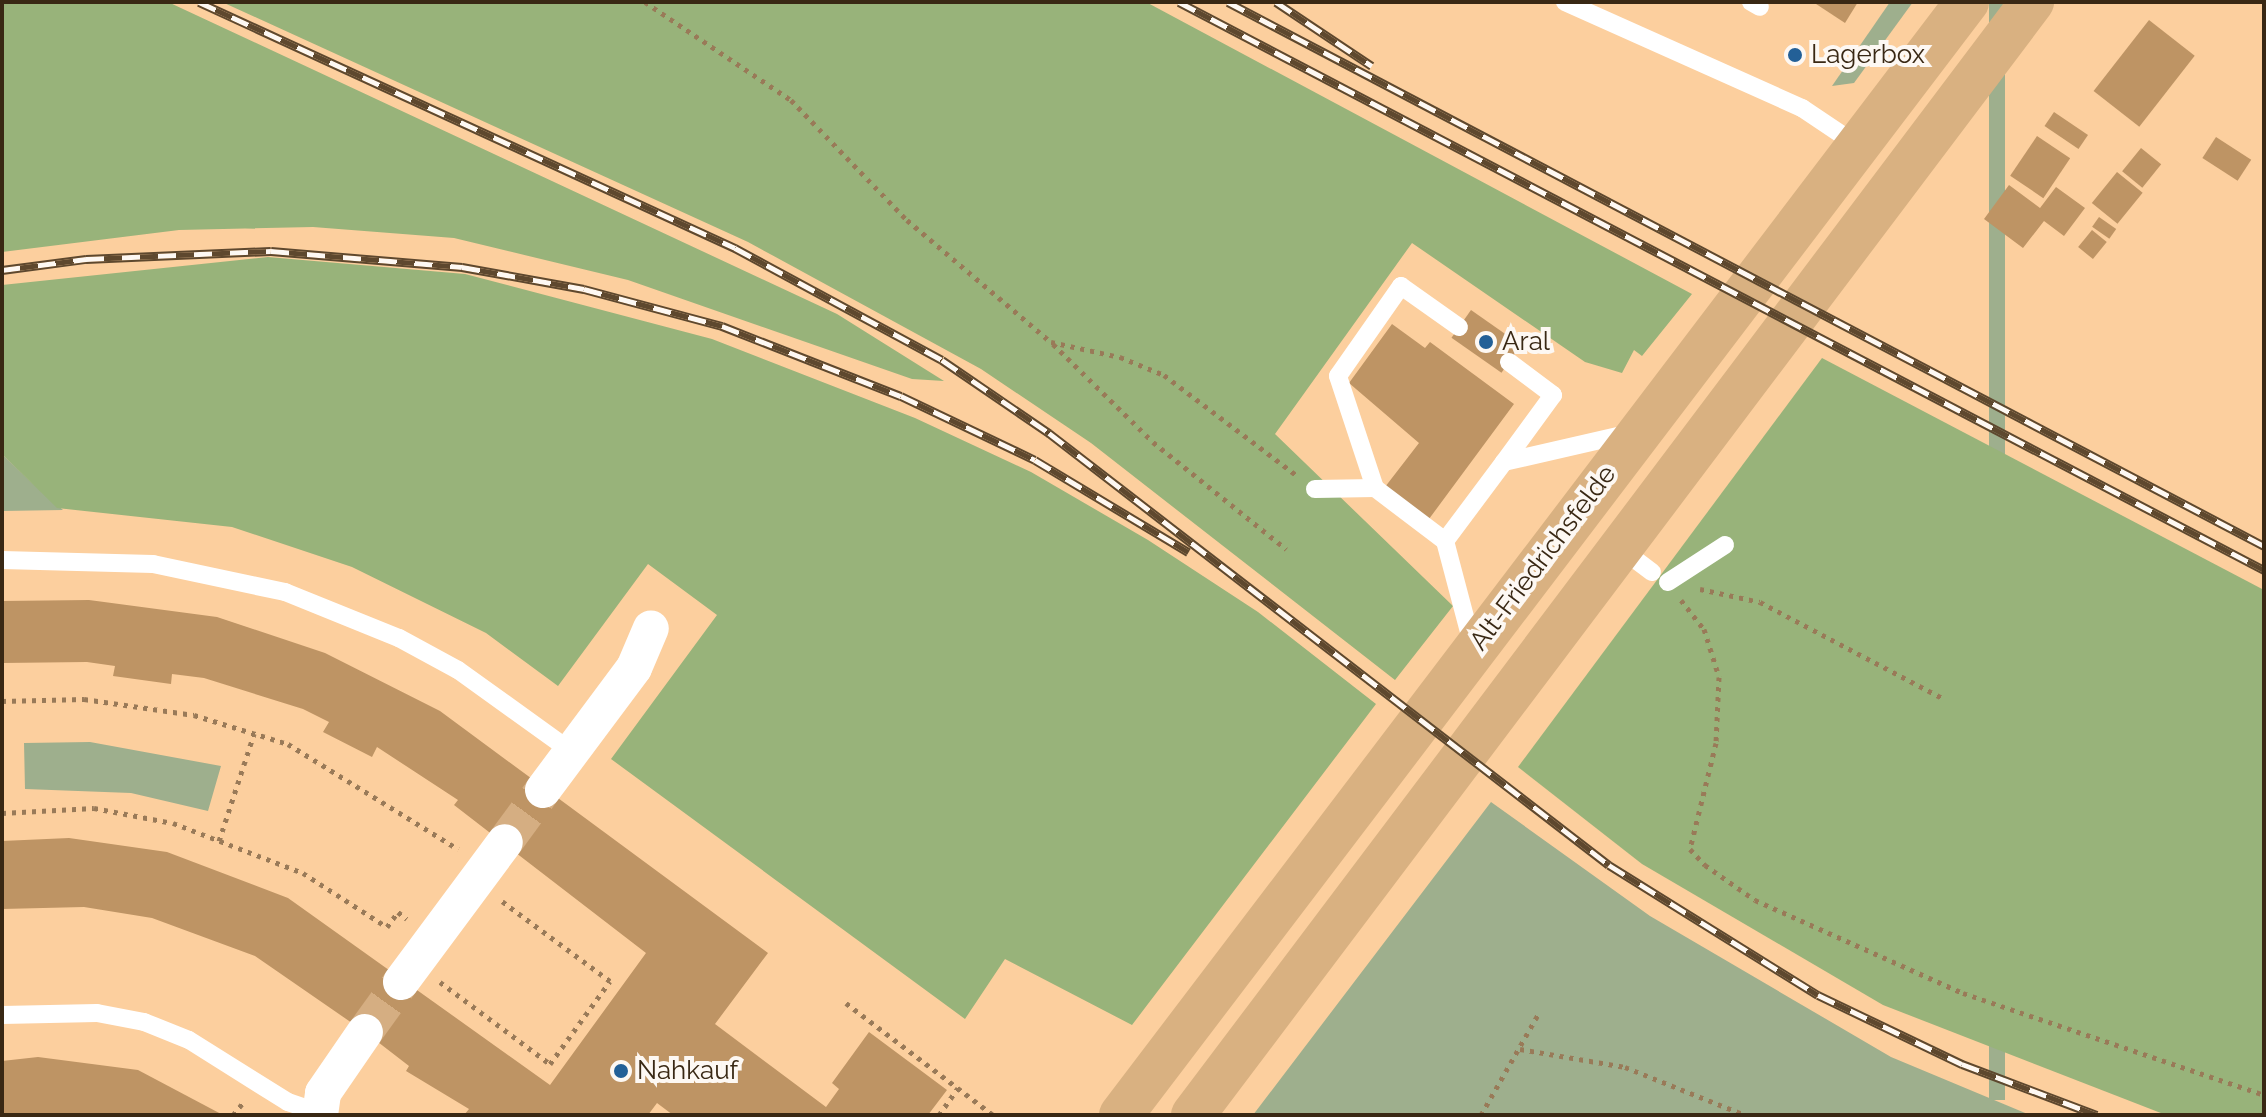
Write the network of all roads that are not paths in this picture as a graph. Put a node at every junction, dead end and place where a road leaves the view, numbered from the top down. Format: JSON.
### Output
{"nodes":[{"id":1,"x":1565,"y":2,"type":"edge"},
{"id":2,"x":1967,"y":2,"type":"edge"},
{"id":3,"x":2032,"y":2,"type":"edge"},
{"id":4,"x":1857,"y":145,"type":"junction"},
{"id":5,"x":1459,"y":327,"type":"dead end"},
{"id":6,"x":1509,"y":362,"type":"dead end"},
{"id":7,"x":1640,"y":431,"type":"junction"},
{"id":8,"x":1504,"y":462,"type":"junction"},
{"id":9,"x":1375,"y":488,"type":"junction"},
{"id":10,"x":1315,"y":489,"type":"road end"},
{"id":11,"x":1445,"y":541,"type":"junction"},
{"id":12,"x":1725,"y":545,"type":"dead end"},
{"id":13,"x":2,"y":560,"type":"edge"},
{"id":14,"x":1647,"y":567,"type":"junction"},
{"id":15,"x":651,"y":628,"type":"dead end"},
{"id":16,"x":1474,"y":649,"type":"junction"},
{"id":17,"x":572,"y":752,"type":"junction"},
{"id":18,"x":543,"y":790,"type":"tunnel mouth"},
{"id":19,"x":495,"y":855,"type":"tunnel mouth"},
{"id":20,"x":401,"y":982,"type":"tunnel mouth"},
{"id":21,"x":2,"y":1015,"type":"edge"},
{"id":22,"x":365,"y":1032,"type":"tunnel mouth"},
{"id":23,"x":320,"y":1114,"type":"edge"},
{"id":24,"x":1121,"y":1115,"type":"edge"},
{"id":25,"x":1193,"y":1115,"type":"edge"}],
"edges":[{"from":1,"to":4,"type":"lane"},
{"from":2,"to":4,"type":"main road","name":"Alt-Friedrichsfelde"},
{"from":3,"to":14,"type":"main road"},
{"from":4,"to":7,"type":"main road","name":"Alt-Friedrichsfelde"},
{"from":5,"to":9,"type":"lane"},
{"from":6,"to":8,"type":"lane"},
{"from":7,"to":8,"type":"lane"},
{"from":7,"to":16,"type":"main road","name":"Alt-Friedrichsfelde"},
{"from":8,"to":11,"type":"lane"},
{"from":9,"to":10,"type":"lane"},
{"from":9,"to":11,"type":"lane"},
{"from":11,"to":16,"type":"lane"},
{"from":12,"to":14,"type":"lane"},
{"from":13,"to":17,"type":"lane"},
{"from":14,"to":25,"type":"main road"},
{"from":15,"to":17,"type":"street"},
{"from":16,"to":24,"type":"main road","name":"Alt-Friedrichsfelde"},
{"from":17,"to":18,"type":"street"},
{"from":19,"to":20,"type":"street"},
{"from":21,"to":23,"type":"lane"},
{"from":22,"to":23,"type":"street"}]}
